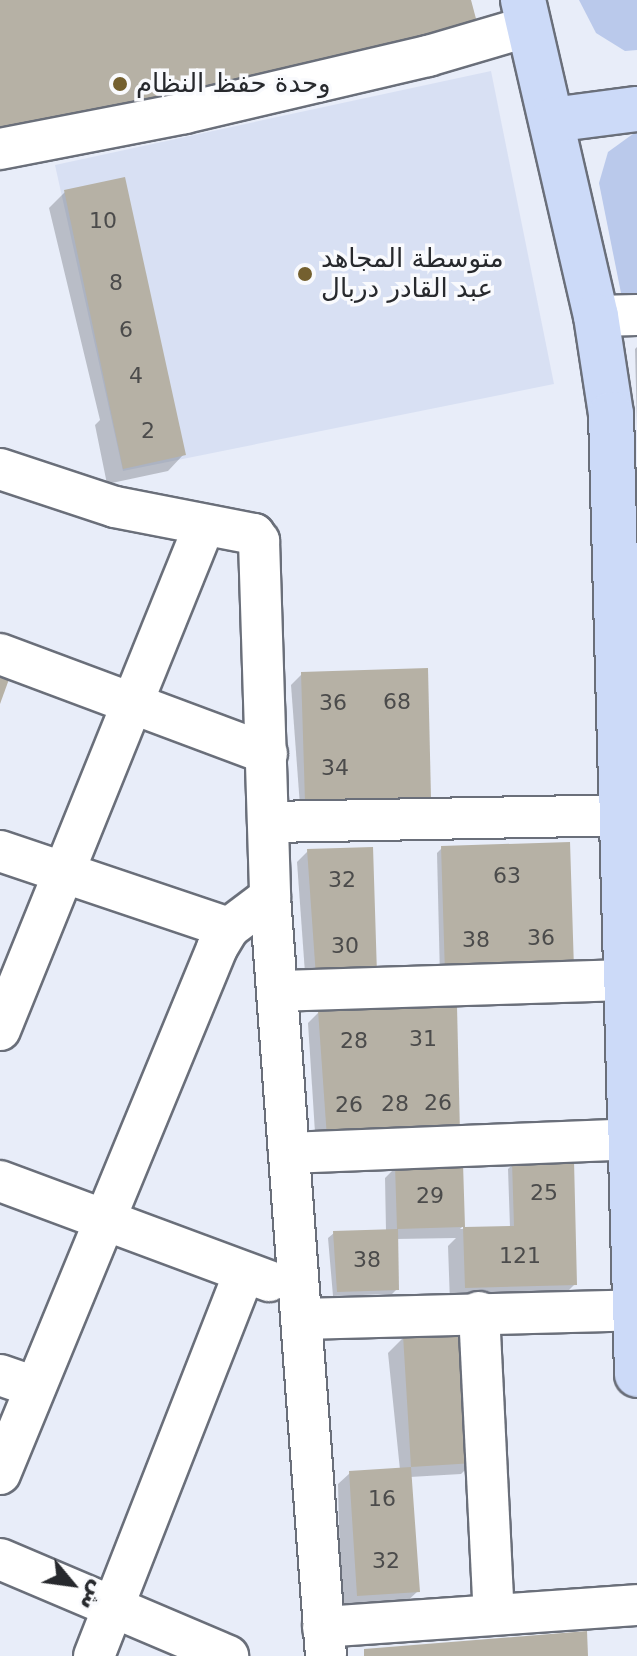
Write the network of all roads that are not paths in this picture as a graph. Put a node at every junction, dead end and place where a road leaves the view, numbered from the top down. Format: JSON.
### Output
{"nodes":[{"id":1,"x":526,"y":13,"type":"edge"},
{"id":2,"x":637,"y":109,"type":"edge"},
{"id":3,"x":552,"y":120,"type":"junction"},
{"id":4,"x":0,"y":149,"type":"edge"},
{"id":5,"x":616,"y":316,"type":"edge"},
{"id":6,"x":0,"y":469,"type":"edge"},
{"id":7,"x":626,"y":487,"type":"edge"},
{"id":8,"x":204,"y":526,"type":"junction"},
{"id":9,"x":627,"y":653,"type":"edge"},
{"id":10,"x":0,"y":654,"type":"edge"},
{"id":11,"x":134,"y":703,"type":"junction"},
{"id":12,"x":267,"y":754,"type":"junction"},
{"id":13,"x":631,"y":815,"type":"edge"},
{"id":14,"x":270,"y":822,"type":"junction"},
{"id":15,"x":0,"y":851,"type":"edge"},
{"id":16,"x":66,"y":874,"type":"junction"},
{"id":17,"x":270,"y":897,"type":"junction"},
{"id":18,"x":229,"y":928,"type":"junction"},
{"id":19,"x":633,"y":980,"type":"edge"},
{"id":20,"x":278,"y":991,"type":"junction"},
{"id":21,"x":2,"y":1021,"type":"edge"},
{"id":22,"x":634,"y":1139,"type":"edge"},
{"id":23,"x":289,"y":1153,"type":"junction"},
{"id":24,"x":0,"y":1181,"type":"edge"},
{"id":25,"x":101,"y":1221,"type":"junction"},
{"id":26,"x":244,"y":1273,"type":"junction"},
{"id":27,"x":299,"y":1304,"type":"junction"},
{"id":28,"x":636,"y":1310,"type":"edge"},
{"id":29,"x":479,"y":1312,"type":"junction"},
{"id":30,"x":637,"y":1375,"type":"edge"},
{"id":31,"x":17,"y":1381,"type":"edge"},
{"id":32,"x":0,"y":1474,"type":"edge"},
{"id":33,"x":0,"y":1559,"type":"edge"},
{"id":34,"x":637,"y":1605,"type":"edge"},
{"id":35,"x":113,"y":1610,"type":"junction"},
{"id":36,"x":494,"y":1614,"type":"junction"},
{"id":37,"x":325,"y":1642,"type":"edge"},
{"id":38,"x":94,"y":1656,"type":"edge"},
{"id":39,"x":228,"y":1656,"type":"edge"}],
"edges":[{"from":1,"to":3,"type":"main road"},
{"from":1,"to":4,"type":"street"},
{"from":2,"to":3,"type":"main road"},
{"from":3,"to":5,"type":"main road"},
{"from":5,"to":7,"type":"main road"},
{"from":6,"to":8,"type":"street"},
{"from":7,"to":9,"type":"main road"},
{"from":8,"to":11,"type":"street"},
{"from":8,"to":12,"type":"street"},
{"from":9,"to":13,"type":"main road"},
{"from":10,"to":11,"type":"street"},
{"from":11,"to":12,"type":"street"},
{"from":11,"to":16,"type":"street"},
{"from":12,"to":14,"type":"street"},
{"from":13,"to":14,"type":"street"},
{"from":13,"to":19,"type":"main road"},
{"from":14,"to":17,"type":"street"},
{"from":15,"to":16,"type":"street"},
{"from":16,"to":18,"type":"street"},
{"from":16,"to":21,"type":"street"},
{"from":17,"to":18,"type":"street"},
{"from":17,"to":20,"type":"street"},
{"from":18,"to":25,"type":"street"},
{"from":19,"to":20,"type":"street"},
{"from":19,"to":22,"type":"main road"},
{"from":20,"to":23,"type":"street"},
{"from":22,"to":23,"type":"street"},
{"from":22,"to":28,"type":"main road"},
{"from":23,"to":27,"type":"street"},
{"from":24,"to":25,"type":"street"},
{"from":25,"to":26,"type":"street"},
{"from":25,"to":31,"type":"street"},
{"from":26,"to":27,"type":"street"},
{"from":26,"to":35,"type":"street"},
{"from":27,"to":29,"type":"street"},
{"from":27,"to":37,"type":"street"},
{"from":28,"to":29,"type":"street"},
{"from":28,"to":30,"type":"main road"},
{"from":29,"to":36,"type":"street"},
{"from":31,"to":32,"type":"street"},
{"from":33,"to":35,"type":"street"},
{"from":34,"to":36,"type":"street"},
{"from":35,"to":38,"type":"street"},
{"from":35,"to":39,"type":"street"},
{"from":36,"to":37,"type":"street"}]}
